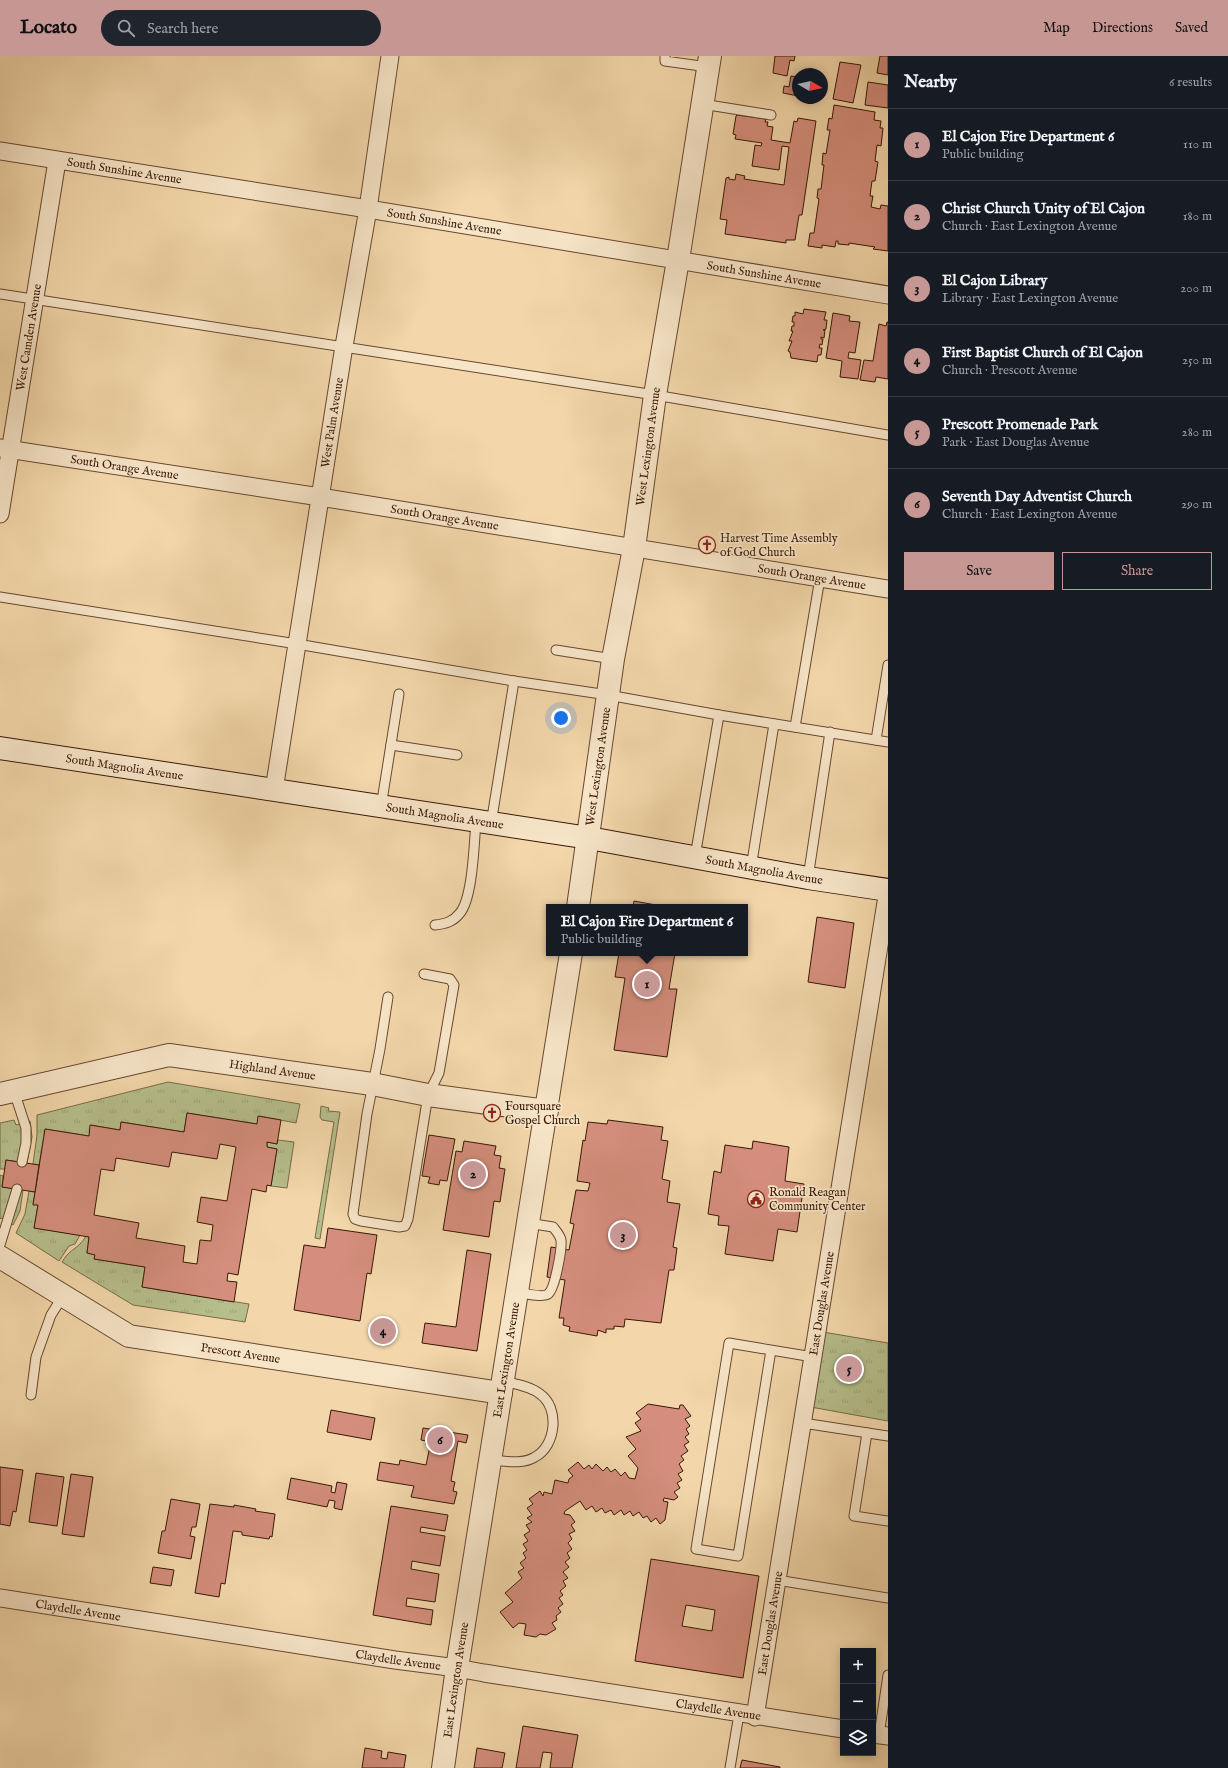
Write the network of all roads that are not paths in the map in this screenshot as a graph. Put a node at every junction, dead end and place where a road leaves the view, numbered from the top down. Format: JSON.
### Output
{"nodes":[{"id":1,"x":390,"y":56,"type":"edge"},
{"id":2,"x":665,"y":56,"type":"edge"},
{"id":3,"x":709,"y":61,"type":"edge"},
{"id":4,"x":702,"y":104,"type":"junction"},
{"id":5,"x":771,"y":115,"type":"dead end"},
{"id":6,"x":0,"y":151,"type":"edge"},
{"id":7,"x":57,"y":161,"type":"junction"},
{"id":8,"x":368,"y":210,"type":"junction"},
{"id":9,"x":678,"y":260,"type":"junction"},
{"id":10,"x":0,"y":294,"type":"edge"},
{"id":11,"x":888,"y":295,"type":"edge"},
{"id":12,"x":34,"y":299,"type":"junction"},
{"id":13,"x":344,"y":346,"type":"junction"},
{"id":14,"x":654,"y":395,"type":"junction"},
{"id":15,"x":888,"y":435,"type":"edge"},
{"id":16,"x":5,"y":449,"type":"edge"},
{"id":17,"x":320,"y":497,"type":"junction"},
{"id":18,"x":0,"y":514,"type":"edge"},
{"id":19,"x":634,"y":548,"type":"junction"},
{"id":20,"x":820,"y":578,"type":"junction"},
{"id":21,"x":888,"y":589,"type":"edge"},
{"id":22,"x":0,"y":597,"type":"edge"},
{"id":23,"x":297,"y":644,"type":"junction"},
{"id":24,"x":556,"y":650,"type":"dead end"},
{"id":25,"x":613,"y":658,"type":"junction"},
{"id":26,"x":888,"y":665,"type":"edge"},
{"id":27,"x":514,"y":681,"type":"junction"},
{"id":28,"x":399,"y":694,"type":"dead end"},
{"id":29,"x":608,"y":695,"type":"junction"},
{"id":30,"x":719,"y":715,"type":"junction"},
{"id":31,"x":774,"y":724,"type":"junction"},
{"id":32,"x":795,"y":727,"type":"junction"},
{"id":33,"x":830,"y":732,"type":"junction"},
{"id":34,"x":876,"y":740,"type":"junction"},
{"id":35,"x":888,"y":742,"type":"edge"},
{"id":36,"x":391,"y":745,"type":"junction"},
{"id":37,"x":0,"y":748,"type":"edge"},
{"id":38,"x":458,"y":756,"type":"dead end"},
{"id":39,"x":274,"y":790,"type":"junction"},
{"id":40,"x":381,"y":807,"type":"junction"},
{"id":41,"x":484,"y":823,"type":"junction"},
{"id":42,"x":589,"y":838,"type":"junction"},
{"id":43,"x":695,"y":858,"type":"junction"},
{"id":44,"x":751,"y":868,"type":"junction"},
{"id":45,"x":808,"y":878,"type":"junction"},
{"id":46,"x":888,"y":889,"type":"edge"},
{"id":47,"x":578,"y":904,"type":"edge"},
{"id":48,"x":435,"y":926,"type":"dead end"},
{"id":49,"x":571,"y":956,"type":"edge"},
{"id":50,"x":424,"y":974,"type":"dead end"},
{"id":51,"x":388,"y":997,"type":"dead end"},
{"id":52,"x":372,"y":1084,"type":"junction"},
{"id":53,"x":7,"y":1093,"type":"edge"},
{"id":54,"x":428,"y":1095,"type":"junction"},
{"id":55,"x":547,"y":1111,"type":"junction"},
{"id":56,"x":22,"y":1162,"type":"dead end"},
{"id":57,"x":17,"y":1189,"type":"dead end"},
{"id":58,"x":528,"y":1223,"type":"junction"},
{"id":59,"x":0,"y":1245,"type":"edge"},
{"id":60,"x":0,"y":1257,"type":"edge"},
{"id":61,"x":517,"y":1292,"type":"junction"},
{"id":62,"x":63,"y":1296,"type":"junction"},
{"id":63,"x":771,"y":1350,"type":"junction"},
{"id":64,"x":813,"y":1357,"type":"junction"},
{"id":65,"x":502,"y":1387,"type":"junction"},
{"id":66,"x":30,"y":1395,"type":"dead end"},
{"id":67,"x":803,"y":1423,"type":"junction"},
{"id":68,"x":867,"y":1433,"type":"junction"},
{"id":69,"x":888,"y":1436,"type":"edge"},
{"id":70,"x":490,"y":1460,"type":"junction"},
{"id":71,"x":888,"y":1521,"type":"edge"},
{"id":72,"x":777,"y":1580,"type":"junction"},
{"id":73,"x":0,"y":1598,"type":"edge"},
{"id":74,"x":888,"y":1598,"type":"edge"},
{"id":75,"x":457,"y":1668,"type":"junction"},
{"id":76,"x":888,"y":1675,"type":"edge"},
{"id":77,"x":747,"y":1715,"type":"junction"},
{"id":78,"x":840,"y":1729,"type":"edge"},
{"id":79,"x":880,"y":1735,"type":"edge"},
{"id":80,"x":443,"y":1768,"type":"edge"},
{"id":81,"x":730,"y":1768,"type":"edge"}],
"edges":[{"from":1,"to":8,"type":"street","name":"West Palm Avenue"},
{"from":2,"to":3,"type":"lane"},
{"from":3,"to":4,"type":"street","name":"West Lexington Avenue"},
{"from":4,"to":5,"type":"lane"},
{"from":4,"to":9,"type":"street","name":"West Lexington Avenue"},
{"from":6,"to":7,"type":"street","name":"South Sunshine Avenue"},
{"from":7,"to":8,"type":"street","name":"South Sunshine Avenue"},
{"from":7,"to":12,"type":"street","name":"West Camden Avenue"},
{"from":8,"to":9,"type":"street","name":"South Sunshine Avenue"},
{"from":8,"to":13,"type":"street","name":"West Palm Avenue"},
{"from":9,"to":11,"type":"street","name":"South Sunshine Avenue"},
{"from":9,"to":14,"type":"street","name":"West Lexington Avenue"},
{"from":10,"to":12,"type":"lane"},
{"from":12,"to":13,"type":"lane"},
{"from":12,"to":16,"type":"street","name":"West Camden Avenue"},
{"from":13,"to":14,"type":"lane"},
{"from":13,"to":17,"type":"street","name":"West Palm Avenue"},
{"from":14,"to":15,"type":"lane"},
{"from":14,"to":19,"type":"street","name":"West Lexington Avenue"},
{"from":16,"to":17,"type":"street","name":"South Orange Avenue"},
{"from":16,"to":18,"type":"street","name":"West Camden Avenue"},
{"from":17,"to":19,"type":"street","name":"South Orange Avenue"},
{"from":17,"to":23,"type":"street","name":"West Palm Avenue"},
{"from":19,"to":20,"type":"street","name":"South Orange Avenue"},
{"from":19,"to":25,"type":"street","name":"West Lexington Avenue"},
{"from":20,"to":21,"type":"street","name":"South Orange Avenue"},
{"from":20,"to":32,"type":"lane"},
{"from":22,"to":23,"type":"lane"},
{"from":23,"to":27,"type":"lane"},
{"from":23,"to":39,"type":"street","name":"West Palm Avenue"},
{"from":24,"to":25,"type":"lane"},
{"from":25,"to":29,"type":"street","name":"West Lexington Avenue"},
{"from":26,"to":34,"type":"lane"},
{"from":27,"to":29,"type":"lane"},
{"from":27,"to":41,"type":"lane"},
{"from":28,"to":36,"type":"lane"},
{"from":29,"to":30,"type":"lane"},
{"from":29,"to":42,"type":"street","name":"West Lexington Avenue"},
{"from":30,"to":31,"type":"lane"},
{"from":30,"to":43,"type":"lane"},
{"from":31,"to":32,"type":"lane"},
{"from":31,"to":44,"type":"lane"},
{"from":32,"to":33,"type":"lane"},
{"from":33,"to":34,"type":"lane"},
{"from":33,"to":45,"type":"lane"},
{"from":34,"to":35,"type":"lane"},
{"from":36,"to":38,"type":"lane"},
{"from":36,"to":40,"type":"lane"},
{"from":37,"to":39,"type":"street","name":"South Magnolia Avenue"},
{"from":39,"to":40,"type":"street","name":"South Magnolia Avenue"},
{"from":40,"to":41,"type":"street","name":"South Magnolia Avenue"},
{"from":41,"to":42,"type":"street","name":"South Magnolia Avenue"},
{"from":41,"to":48,"type":"lane"},
{"from":42,"to":43,"type":"street","name":"South Magnolia Avenue"},
{"from":42,"to":47,"type":"street"},
{"from":43,"to":44,"type":"street","name":"South Magnolia Avenue"},
{"from":44,"to":45,"type":"street","name":"South Magnolia Avenue"},
{"from":45,"to":46,"type":"street","name":"South Magnolia Avenue"},
{"from":46,"to":64,"type":"street","name":"East Douglas Avenue"},
{"from":49,"to":55,"type":"street","name":"East Lexington Avenue"},
{"from":50,"to":54,"type":"lane"},
{"from":51,"to":52,"type":"lane"},
{"from":52,"to":53,"type":"street","name":"Highland Avenue"},
{"from":52,"to":54,"type":"street","name":"Highland Avenue"},
{"from":52,"to":54,"type":"lane"},
{"from":53,"to":56,"type":"lane"},
{"from":54,"to":55,"type":"street","name":"Highland Avenue"},
{"from":55,"to":58,"type":"street","name":"East Lexington Avenue"},
{"from":57,"to":59,"type":"lane"},
{"from":58,"to":61,"type":"street","name":"East Lexington Avenue"},
{"from":58,"to":61,"type":"lane"},
{"from":60,"to":62,"type":"street","name":"Prescott Avenue"},
{"from":61,"to":65,"type":"street","name":"East Lexington Avenue"},
{"from":62,"to":65,"type":"street","name":"Prescott Avenue"},
{"from":62,"to":66,"type":"lane"},
{"from":63,"to":63,"type":"lane"},
{"from":63,"to":64,"type":"lane"},
{"from":64,"to":67,"type":"street","name":"East Douglas Avenue"},
{"from":65,"to":70,"type":"street","name":"East Lexington Avenue"},
{"from":65,"to":70,"type":"lane"},
{"from":67,"to":68,"type":"lane"},
{"from":67,"to":72,"type":"street","name":"East Douglas Avenue"},
{"from":68,"to":69,"type":"lane"},
{"from":68,"to":71,"type":"lane"},
{"from":70,"to":75,"type":"street","name":"East Lexington Avenue"},
{"from":72,"to":74,"type":"lane"},
{"from":72,"to":77,"type":"street","name":"East Douglas Avenue"},
{"from":73,"to":75,"type":"street","name":"Claydelle Avenue"},
{"from":75,"to":77,"type":"street","name":"Claydelle Avenue"},
{"from":75,"to":80,"type":"street","name":"East Lexington Avenue"},
{"from":76,"to":79,"type":"lane"},
{"from":77,"to":78,"type":"street","name":"Claydelle Avenue"},
{"from":77,"to":81,"type":"lane"}]}
